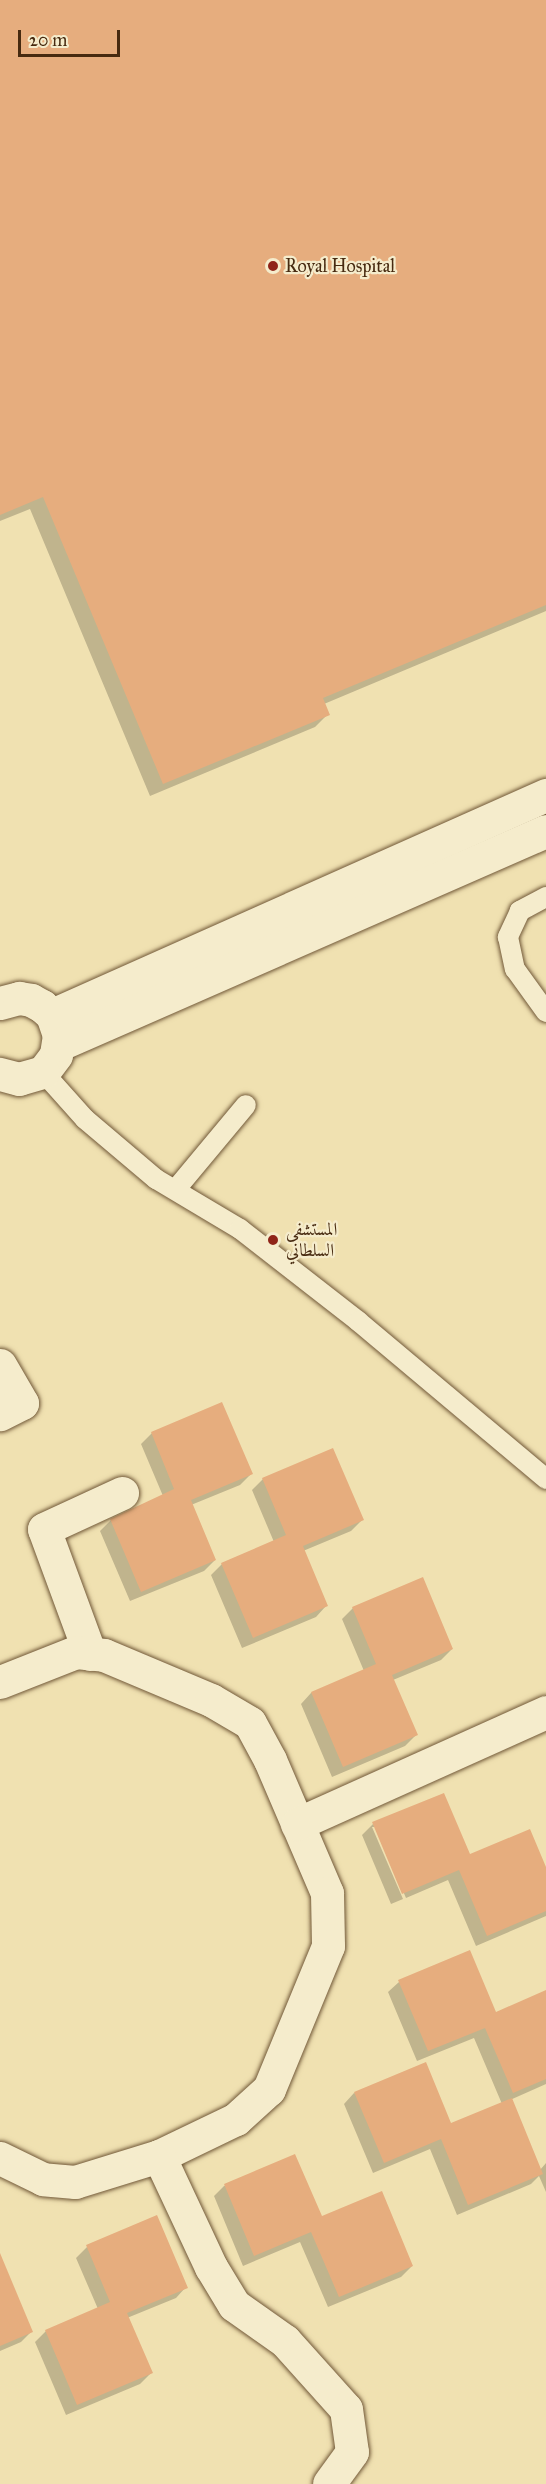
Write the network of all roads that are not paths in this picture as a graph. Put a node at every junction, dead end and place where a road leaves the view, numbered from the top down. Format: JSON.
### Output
{"nodes":[{"id":1,"x":546,"y":795,"type":"edge"},
{"id":2,"x":546,"y":831,"type":"edge"},
{"id":3,"x":546,"y":897,"type":"edge"},
{"id":4,"x":0,"y":1003,"type":"edge"},
{"id":5,"x":546,"y":1012,"type":"edge"},
{"id":6,"x":51,"y":1044,"type":"junction"},
{"id":7,"x":0,"y":1074,"type":"edge"},
{"id":8,"x":246,"y":1105,"type":"dead end"},
{"id":9,"x":176,"y":1190,"type":"junction"},
{"id":10,"x":0,"y":1365,"type":"edge"},
{"id":11,"x":0,"y":1414,"type":"edge"},
{"id":12,"x":546,"y":1479,"type":"edge"},
{"id":13,"x":122,"y":1493,"type":"dead end"},
{"id":14,"x":90,"y":1654,"type":"junction"},
{"id":15,"x":0,"y":1682,"type":"edge"},
{"id":16,"x":546,"y":1712,"type":"edge"},
{"id":17,"x":297,"y":1824,"type":"junction"},
{"id":18,"x":159,"y":2156,"type":"junction"},
{"id":19,"x":0,"y":2158,"type":"edge"},
{"id":20,"x":329,"y":2484,"type":"edge"}],
"edges":[{"from":1,"to":6,"type":"street"},
{"from":2,"to":6,"type":"street"},
{"from":3,"to":5,"type":"lane"},
{"from":4,"to":6,"type":"street"},
{"from":6,"to":7,"type":"street"},
{"from":6,"to":9,"type":"lane"},
{"from":8,"to":9,"type":"lane"},
{"from":9,"to":12,"type":"lane"},
{"from":10,"to":11,"type":"street"},
{"from":13,"to":14,"type":"street"},
{"from":14,"to":15,"type":"street"},
{"from":14,"to":17,"type":"street"},
{"from":16,"to":17,"type":"street"},
{"from":17,"to":18,"type":"street"},
{"from":18,"to":19,"type":"street"},
{"from":18,"to":20,"type":"street"}]}
